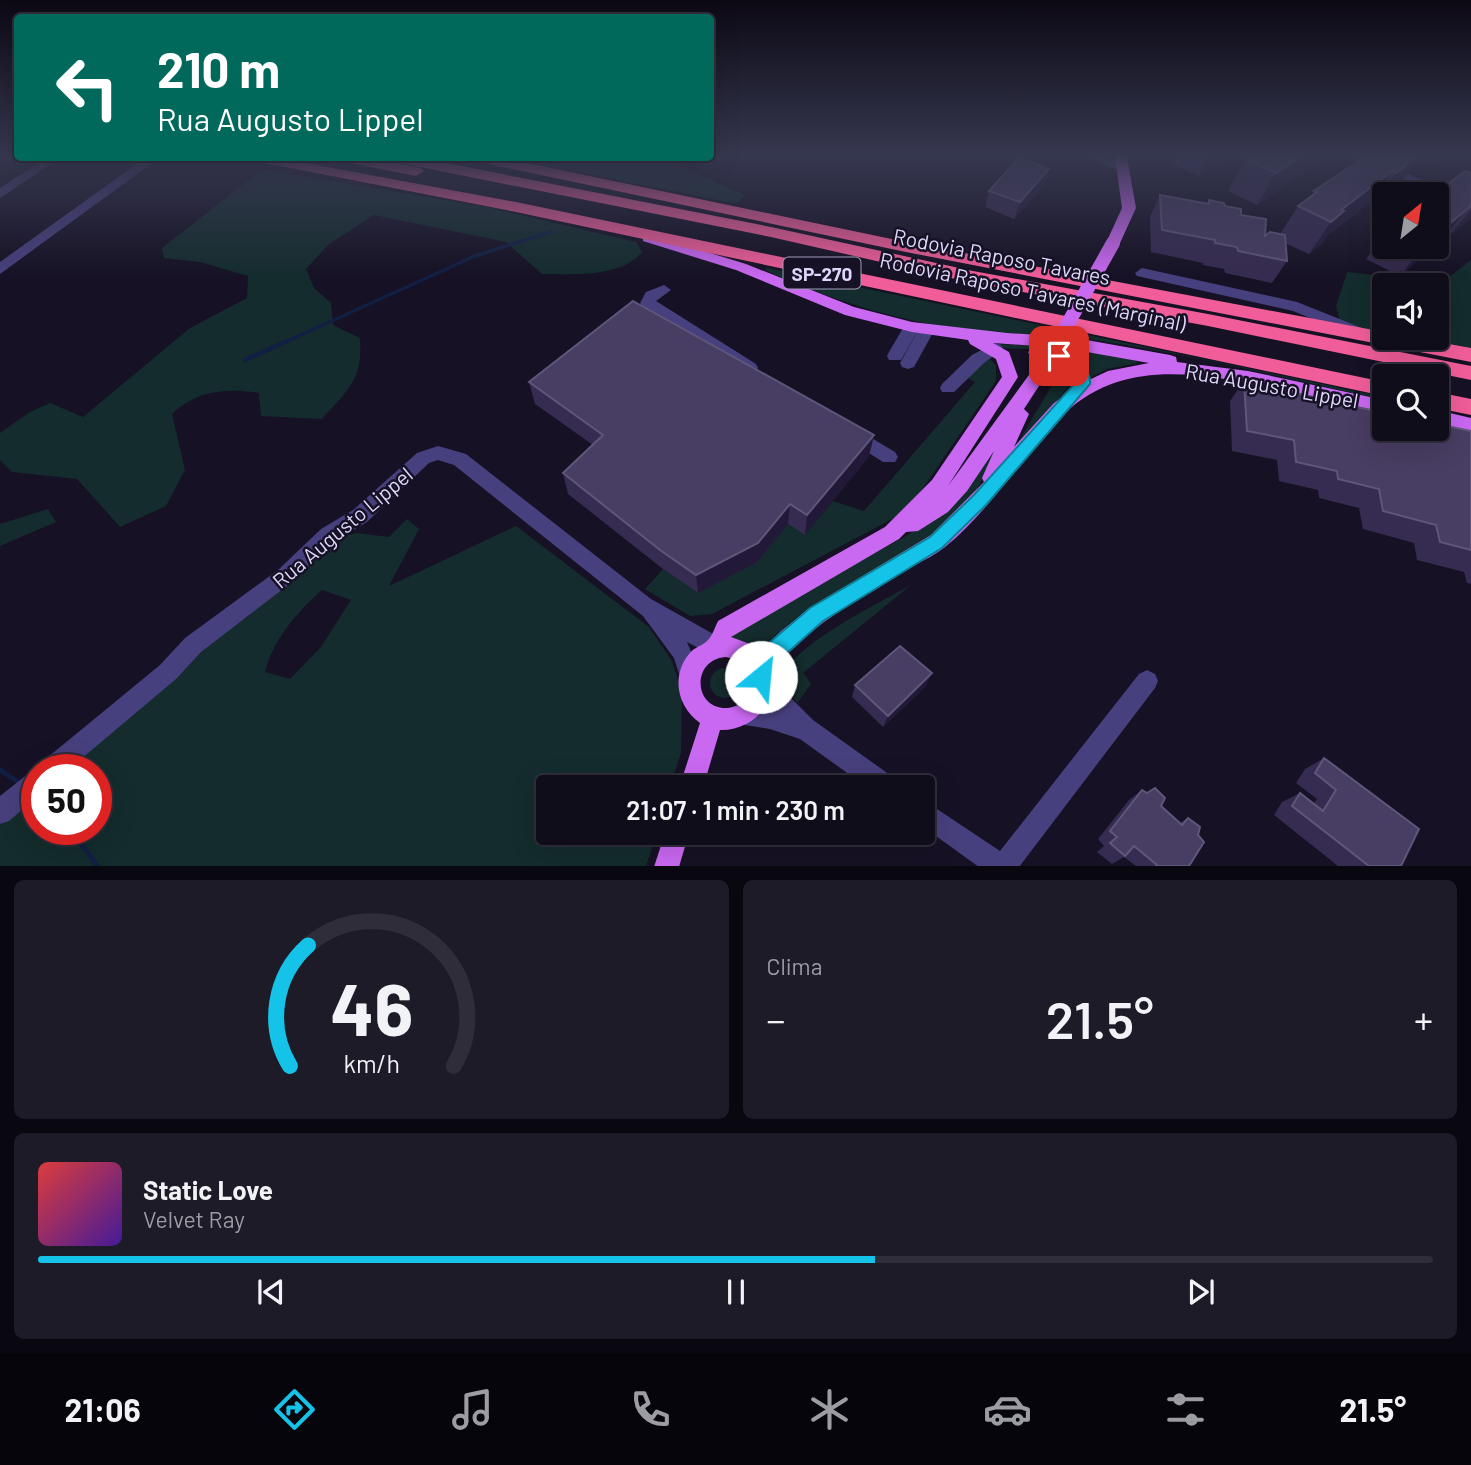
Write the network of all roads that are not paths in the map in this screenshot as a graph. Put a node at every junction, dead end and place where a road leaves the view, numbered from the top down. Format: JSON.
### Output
{"nodes":[{"id":1,"x":98,"y":197,"type":"edge"},
{"id":2,"x":464,"y":197,"type":"edge"},
{"id":3,"x":559,"y":197,"type":"edge"},
{"id":4,"x":601,"y":197,"type":"edge"},
{"id":5,"x":672,"y":197,"type":"edge"},
{"id":6,"x":1128,"y":197,"type":"edge"},
{"id":7,"x":1451,"y":197,"type":"edge"},
{"id":8,"x":1471,"y":206,"type":"edge"},
{"id":9,"x":638,"y":235,"type":"junction"},
{"id":10,"x":0,"y":269,"type":"edge"},
{"id":11,"x":1142,"y":273,"type":"dead end"},
{"id":12,"x":664,"y":290,"type":"dead end"},
{"id":13,"x":1207,"y":295,"type":"junction"},
{"id":14,"x":920,"y":328,"type":"junction"},
{"id":15,"x":960,"y":333,"type":"junction"},
{"id":16,"x":999,"y":353,"type":"junction"},
{"id":17,"x":1471,"y":355,"type":"edge"},
{"id":18,"x":902,"y":359,"type":"dead end"},
{"id":19,"x":1372,"y":368,"type":"edge"},
{"id":20,"x":1212,"y":369,"type":"junction"},
{"id":21,"x":1471,"y":373,"type":"edge"},
{"id":22,"x":1038,"y":375,"type":"junction"},
{"id":23,"x":763,"y":376,"type":"edge"},
{"id":24,"x":1449,"y":383,"type":"edge"},
{"id":25,"x":1372,"y":387,"type":"edge"},
{"id":26,"x":948,"y":388,"type":"dead end"},
{"id":27,"x":1471,"y":388,"type":"edge"},
{"id":28,"x":1080,"y":390,"type":"junction"},
{"id":29,"x":1449,"y":402,"type":"edge"},
{"id":30,"x":1372,"y":403,"type":"edge"},
{"id":31,"x":1471,"y":407,"type":"edge"},
{"id":32,"x":1449,"y":420,"type":"edge"},
{"id":33,"x":1471,"y":425,"type":"edge"},
{"id":34,"x":841,"y":426,"type":"edge"},
{"id":35,"x":888,"y":457,"type":"dead end"},
{"id":36,"x":980,"y":500,"type":"junction"},
{"id":37,"x":892,"y":533,"type":"junction"},
{"id":38,"x":645,"y":606,"type":"junction"},
{"id":39,"x":721,"y":638,"type":"junction"},
{"id":40,"x":690,"y":673,"type":"junction"},
{"id":41,"x":761,"y":678,"type":"junction"},
{"id":42,"x":1147,"y":681,"type":"dead end"},
{"id":43,"x":740,"y":715,"type":"junction"},
{"id":44,"x":713,"y":717,"type":"junction"},
{"id":45,"x":817,"y":737,"type":"junction"},
{"id":46,"x":69,"y":754,"type":"edge"},
{"id":47,"x":695,"y":775,"type":"edge"},
{"id":48,"x":871,"y":775,"type":"edge"},
{"id":49,"x":21,"y":794,"type":"edge"},
{"id":50,"x":0,"y":812,"type":"edge"},
{"id":51,"x":935,"y":820,"type":"edge"},
{"id":52,"x":673,"y":845,"type":"edge"},
{"id":53,"x":666,"y":866,"type":"edge"},
{"id":54,"x":1002,"y":866,"type":"edge"}],
"edges":[{"from":1,"to":10,"type":"street"},
{"from":2,"to":9,"type":"highway","name":"Rodovia Raposo Tavares (Marginal)","number":"SP-270"},
{"from":3,"to":19,"type":"highway","name":"Rodovia Raposo Tavares","number":"SP-270"},
{"from":4,"to":21,"type":"highway","name":"Rodovia Raposo Tavares","number":"SP-270"},
{"from":5,"to":13,"type":"highway","name":"Rodovia Raposo Tavares (Marginal)","number":"SP-270"},
{"from":6,"to":22,"type":"main road","bridge":true},
{"from":7,"to":8,"type":"street"},
{"from":9,"to":14,"type":"main road"},
{"from":9,"to":25,"type":"highway","name":"Rodovia Raposo Tavares (Marginal)","number":"SP-270"},
{"from":11,"to":13,"type":"street"},
{"from":12,"to":23,"type":"street"},
{"from":13,"to":17,"type":"highway","name":"Rodovia Raposo Tavares (Marginal)","number":"SP-270"},
{"from":14,"to":15,"type":"main road"},
{"from":14,"to":18,"type":"street"},
{"from":15,"to":16,"type":"main road"},
{"from":15,"to":20,"type":"main road"},
{"from":16,"to":26,"type":"street"},
{"from":16,"to":28,"type":"main road"},
{"from":16,"to":37,"type":"main road"},
{"from":20,"to":28,"type":"main road","name":"Rua Augusto Lippel"},
{"from":20,"to":30,"type":"main road","name":"Rua Augusto Lippel"},
{"from":22,"to":36,"type":"main road","name":"Rua Augusto Lippel"},
{"from":22,"to":37,"type":"main road"},
{"from":24,"to":27,"type":"highway"},
{"from":28,"to":36,"type":"main road","name":"Rua Augusto Lippel"},
{"from":29,"to":31,"type":"highway"},
{"from":32,"to":33,"type":"main road"},
{"from":34,"to":35,"type":"street"},
{"from":36,"to":41,"type":"main road","name":"Rua Augusto Lippel"},
{"from":37,"to":39,"type":"main road"},
{"from":38,"to":39,"type":"street","name":"Rua Augusto Lippel"},
{"from":38,"to":40,"type":"street","name":"Rua Augusto Lippel"},
{"from":38,"to":46,"type":"street","name":"Rua Augusto Lippel"},
{"from":39,"to":40,"type":"main road"},
{"from":39,"to":41,"type":"main road"},
{"from":40,"to":44,"type":"main road"},
{"from":41,"to":43,"type":"main road"},
{"from":41,"to":45,"type":"street"},
{"from":42,"to":54,"type":"street"},
{"from":43,"to":44,"type":"main road"},
{"from":43,"to":45,"type":"street"},
{"from":44,"to":47,"type":"main road"},
{"from":45,"to":48,"type":"street"},
{"from":49,"to":50,"type":"street"},
{"from":51,"to":54,"type":"street"},
{"from":52,"to":53,"type":"main road"}]}
